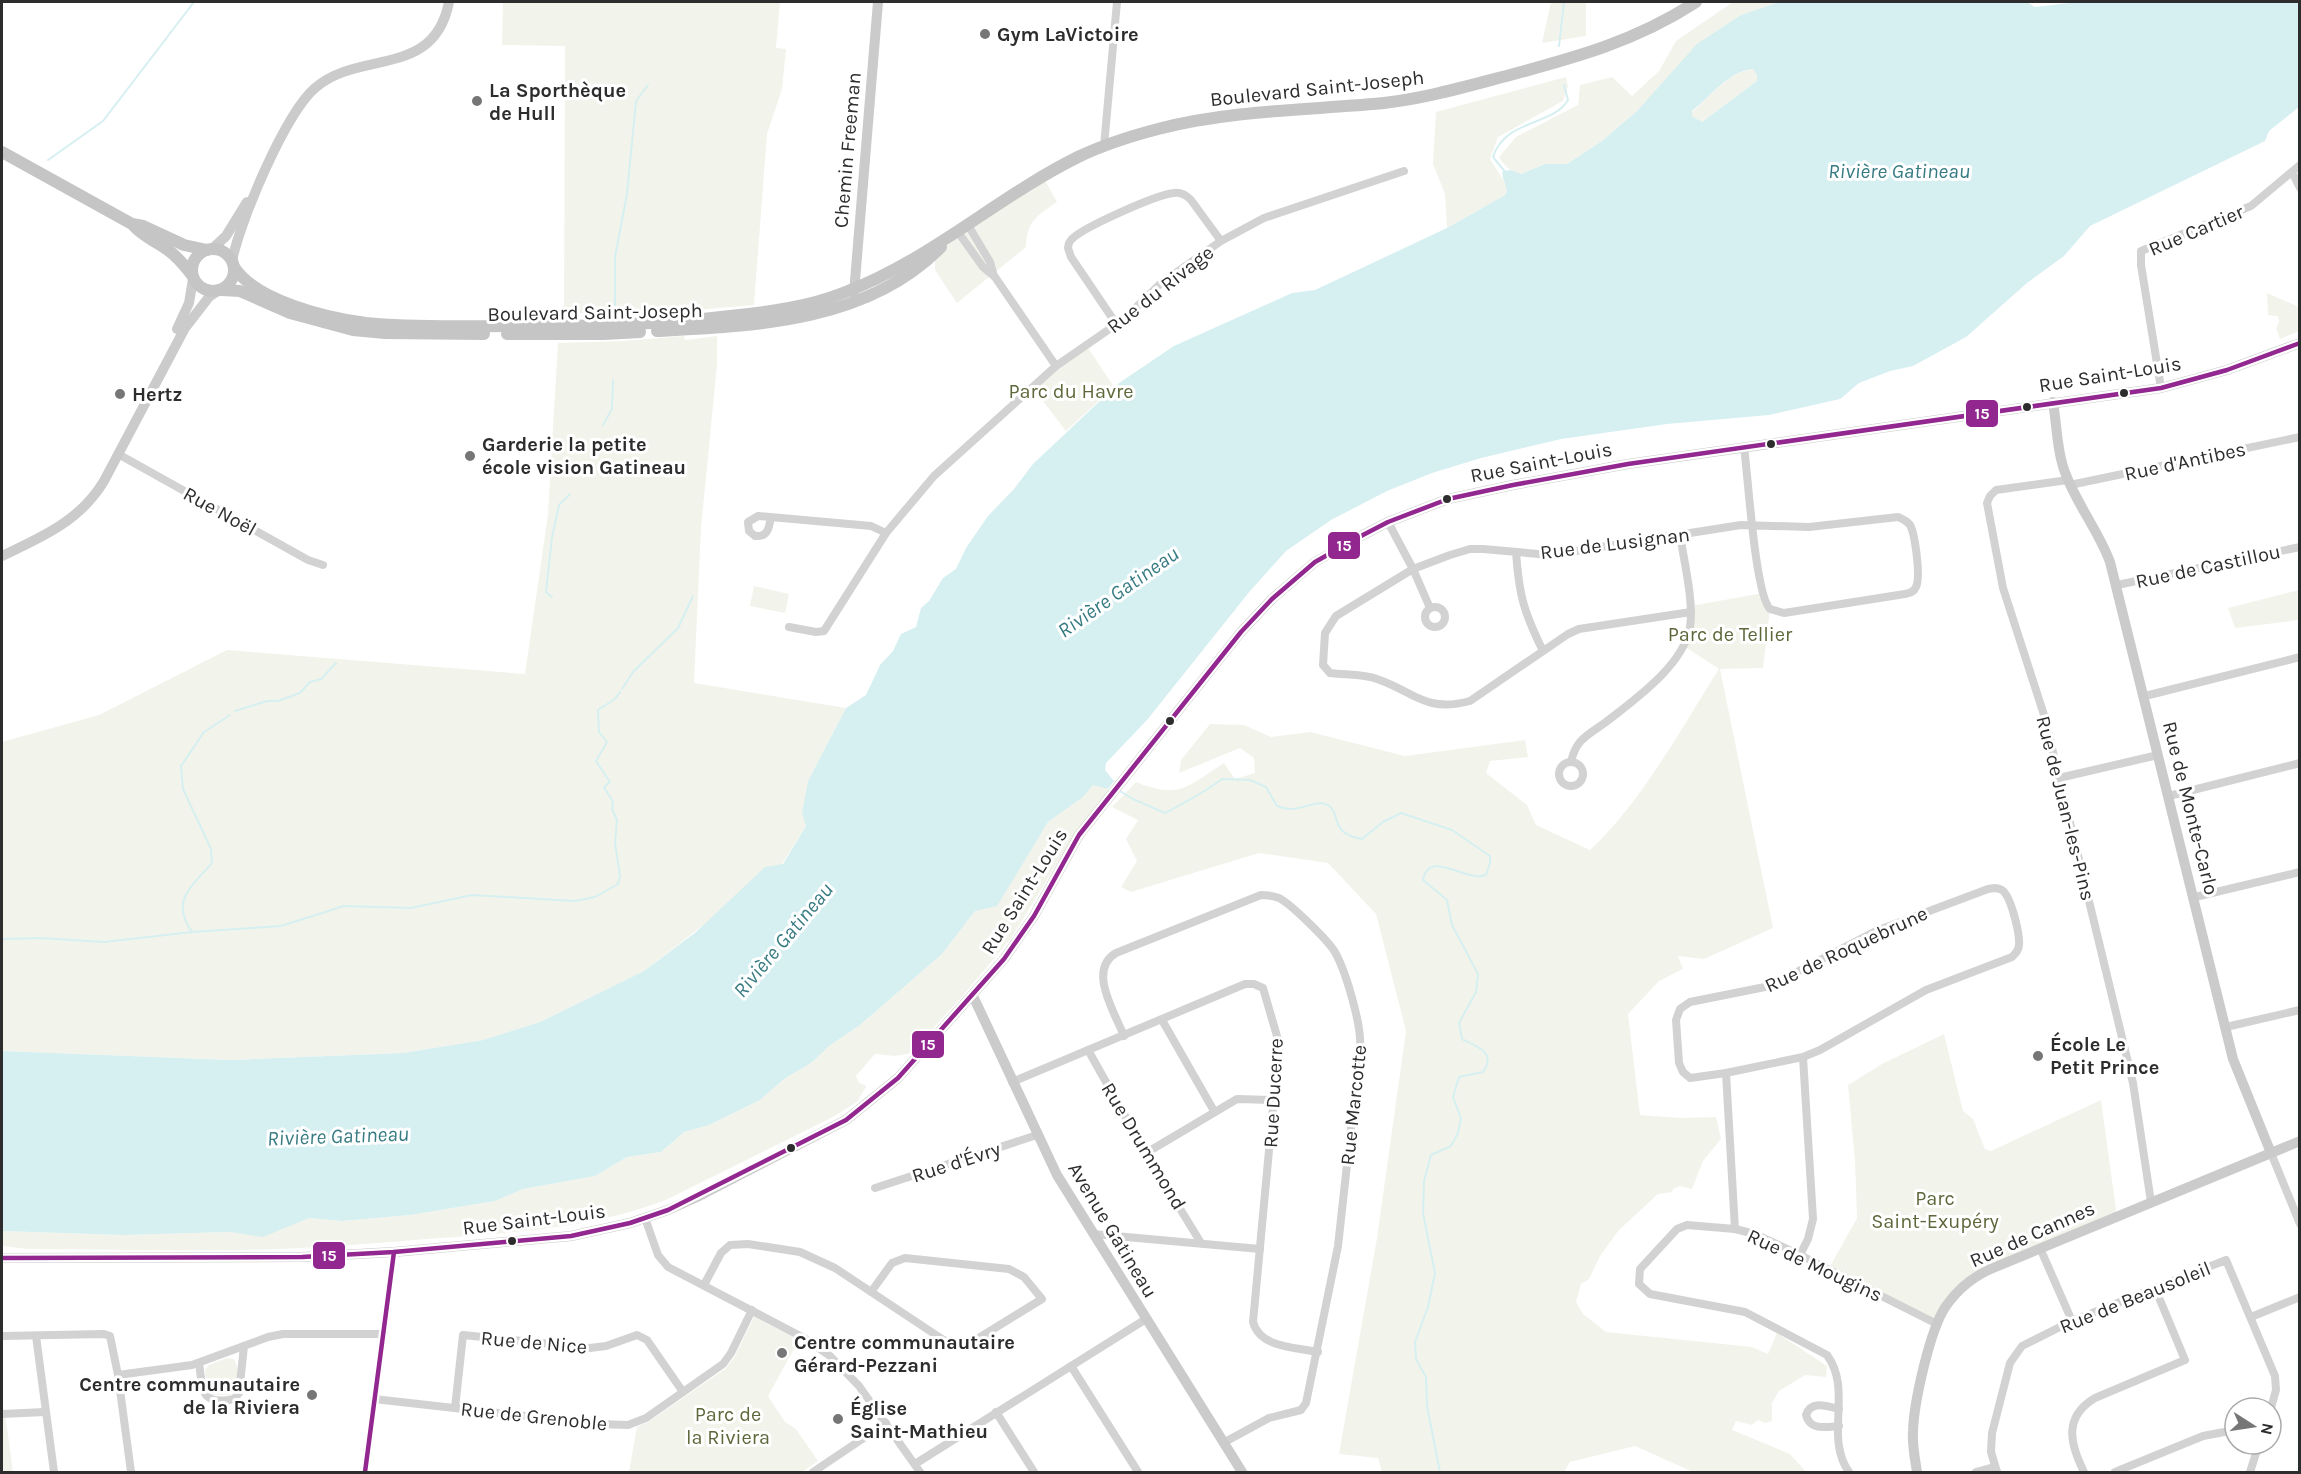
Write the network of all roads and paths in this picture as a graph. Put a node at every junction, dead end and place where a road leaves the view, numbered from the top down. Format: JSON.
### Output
{"nodes":[{"id":1,"x":449,"y":2,"type":"edge"},
{"id":2,"x":878,"y":2,"type":"edge"},
{"id":3,"x":1117,"y":2,"type":"edge"},
{"id":4,"x":1696,"y":2,"type":"edge"},
{"id":5,"x":1104,"y":146,"type":"junction"},
{"id":6,"x":2,"y":152,"type":"edge"},
{"id":7,"x":2300,"y":165,"type":"edge"},
{"id":8,"x":1404,"y":171,"type":"dead end"},
{"id":9,"x":2292,"y":172,"type":"junction"},
{"id":10,"x":2300,"y":188,"type":"edge"},
{"id":11,"x":254,"y":196,"type":"junction"},
{"id":12,"x":132,"y":224,"type":"junction"},
{"id":13,"x":960,"y":231,"type":"junction"},
{"id":14,"x":1221,"y":241,"type":"junction"},
{"id":15,"x":209,"y":249,"type":"junction"},
{"id":16,"x":233,"y":264,"type":"junction"},
{"id":17,"x":192,"y":277,"type":"junction"},
{"id":18,"x":995,"y":277,"type":"junction"},
{"id":19,"x":855,"y":288,"type":"junction"},
{"id":20,"x":219,"y":291,"type":"junction"},
{"id":21,"x":852,"y":302,"type":"junction"},
{"id":22,"x":1117,"y":325,"type":"junction"},
{"id":23,"x":2300,"y":343,"type":"edge"},
{"id":24,"x":165,"y":363,"type":"junction"},
{"id":25,"x":1056,"y":366,"type":"junction"},
{"id":26,"x":2161,"y":388,"type":"junction"},
{"id":27,"x":2053,"y":402,"type":"junction"},
{"id":28,"x":2300,"y":437,"type":"edge"},
{"id":29,"x":1744,"y":447,"type":"junction"},
{"id":30,"x":118,"y":454,"type":"junction"},
{"id":31,"x":2069,"y":483,"type":"junction"},
{"id":32,"x":771,"y":517,"type":"dead end"},
{"id":33,"x":1388,"y":522,"type":"junction"},
{"id":34,"x":1752,"y":524,"type":"junction"},
{"id":35,"x":886,"y":533,"type":"junction"},
{"id":36,"x":1680,"y":535,"type":"junction"},
{"id":37,"x":2300,"y":547,"type":"edge"},
{"id":38,"x":1516,"y":552,"type":"junction"},
{"id":39,"x":2,"y":556,"type":"edge"},
{"id":40,"x":323,"y":565,"type":"dead end"},
{"id":41,"x":1413,"y":569,"type":"junction"},
{"id":42,"x":2116,"y":585,"type":"junction"},
{"id":43,"x":1430,"y":608,"type":"dead end"},
{"id":44,"x":1691,"y":612,"type":"junction"},
{"id":45,"x":789,"y":627,"type":"dead end"},
{"id":46,"x":1543,"y":651,"type":"junction"},
{"id":47,"x":2300,"y":657,"type":"edge"},
{"id":48,"x":2145,"y":696,"type":"junction"},
{"id":49,"x":2158,"y":755,"type":"junction"},
{"id":50,"x":1571,"y":762,"type":"dead end"},
{"id":51,"x":2300,"y":763,"type":"edge"},
{"id":52,"x":2059,"y":778,"type":"junction"},
{"id":53,"x":2169,"y":796,"type":"junction"},
{"id":54,"x":2300,"y":872,"type":"edge"},
{"id":55,"x":2195,"y":897,"type":"junction"},
{"id":56,"x":972,"y":996,"type":"junction"},
{"id":57,"x":2300,"y":1010,"type":"edge"},
{"id":58,"x":1162,"y":1020,"type":"junction"},
{"id":59,"x":2226,"y":1027,"type":"junction"},
{"id":60,"x":1124,"y":1036,"type":"junction"},
{"id":61,"x":1088,"y":1050,"type":"junction"},
{"id":62,"x":1803,"y":1057,"type":"junction"},
{"id":63,"x":1726,"y":1073,"type":"junction"},
{"id":64,"x":1012,"y":1082,"type":"junction"},
{"id":65,"x":1274,"y":1100,"type":"junction"},
{"id":66,"x":1214,"y":1111,"type":"junction"},
{"id":67,"x":1037,"y":1135,"type":"junction"},
{"id":68,"x":2300,"y":1141,"type":"edge"},
{"id":69,"x":1146,"y":1153,"type":"junction"},
{"id":70,"x":2271,"y":1153,"type":"junction"},
{"id":71,"x":875,"y":1188,"type":"dead end"},
{"id":72,"x":2151,"y":1202,"type":"junction"},
{"id":73,"x":645,"y":1218,"type":"junction"},
{"id":74,"x":2299,"y":1223,"type":"edge"},
{"id":75,"x":1735,"y":1229,"type":"junction"},
{"id":76,"x":1094,"y":1233,"type":"junction"},
{"id":77,"x":1201,"y":1243,"type":"junction"},
{"id":78,"x":2040,"y":1248,"type":"junction"},
{"id":79,"x":1260,"y":1249,"type":"junction"},
{"id":80,"x":394,"y":1252,"type":"junction"},
{"id":81,"x":1800,"y":1255,"type":"junction"},
{"id":82,"x":2,"y":1258,"type":"edge"},
{"id":83,"x":704,"y":1285,"type":"junction"},
{"id":84,"x":2155,"y":1288,"type":"junction"},
{"id":85,"x":871,"y":1292,"type":"junction"},
{"id":86,"x":2300,"y":1297,"type":"edge"},
{"id":87,"x":752,"y":1310,"type":"junction"},
{"id":88,"x":2251,"y":1317,"type":"junction"},
{"id":89,"x":1146,"y":1319,"type":"junction"},
{"id":90,"x":2072,"y":1321,"type":"junction"},
{"id":91,"x":1937,"y":1324,"type":"junction"},
{"id":92,"x":383,"y":1334,"type":"junction"},
{"id":93,"x":2,"y":1336,"type":"edge"},
{"id":94,"x":36,"y":1336,"type":"junction"},
{"id":95,"x":244,"y":1346,"type":"junction"},
{"id":96,"x":1318,"y":1352,"type":"junction"},
{"id":97,"x":199,"y":1363,"type":"junction"},
{"id":98,"x":1071,"y":1366,"type":"junction"},
{"id":99,"x":118,"y":1375,"type":"junction"},
{"id":100,"x":683,"y":1392,"type":"junction"},
{"id":101,"x":2274,"y":1396,"type":"edge"},
{"id":102,"x":374,"y":1399,"type":"junction"},
{"id":103,"x":455,"y":1408,"type":"junction"},
{"id":104,"x":1839,"y":1409,"type":"junction"},
{"id":105,"x":45,"y":1412,"type":"junction"},
{"id":106,"x":996,"y":1412,"type":"junction"},
{"id":107,"x":2,"y":1414,"type":"edge"},
{"id":108,"x":886,"y":1423,"type":"junction"},
{"id":109,"x":1839,"y":1426,"type":"junction"},
{"id":110,"x":2223,"y":1432,"type":"edge"},
{"id":111,"x":1223,"y":1443,"type":"junction"},
{"id":112,"x":2255,"y":1456,"type":"edge"},
{"id":113,"x":915,"y":1464,"type":"junction"},
{"id":114,"x":825,"y":1469,"type":"edge"},
{"id":115,"x":1996,"y":1470,"type":"edge"},
{"id":116,"x":54,"y":1473,"type":"edge"},
{"id":117,"x":131,"y":1473,"type":"edge"},
{"id":118,"x":366,"y":1473,"type":"edge"},
{"id":119,"x":813,"y":1473,"type":"edge"},
{"id":120,"x":920,"y":1473,"type":"edge"},
{"id":121,"x":1034,"y":1473,"type":"edge"},
{"id":122,"x":1138,"y":1473,"type":"edge"},
{"id":123,"x":1242,"y":1473,"type":"edge"},
{"id":124,"x":1849,"y":1473,"type":"edge"},
{"id":125,"x":1917,"y":1473,"type":"edge"},
{"id":126,"x":1976,"y":1473,"type":"edge"},
{"id":127,"x":2084,"y":1473,"type":"edge"},
{"id":128,"x":2115,"y":1473,"type":"edge"},
{"id":129,"x":2250,"y":1473,"type":"edge"}],
"edges":[{"from":1,"to":11,"type":"street"},
{"from":2,"to":19,"type":"street","name":"Chemin Freeman"},
{"from":3,"to":5,"type":"street"},
{"from":4,"to":5,"type":"main road","name":"Boulevard Saint-Joseph"},
{"from":5,"to":13,"type":"main road","name":"Boulevard Saint-Joseph"},
{"from":6,"to":12,"type":"main road"},
{"from":7,"to":9,"type":"street","name":"Rue Cartier"},
{"from":8,"to":14,"type":"street","name":"Rue du Rivage"},
{"from":9,"to":10,"type":"street"},
{"from":9,"to":26,"type":"street","name":"Rue Cartier"},
{"from":11,"to":15,"type":"street"},
{"from":11,"to":16,"type":"street"},
{"from":12,"to":15,"type":"main road"},
{"from":12,"to":17,"type":"main road"},
{"from":13,"to":18,"type":"street"},
{"from":13,"to":18,"type":"street"},
{"from":13,"to":19,"type":"main road","name":"Boulevard Saint-Joseph"},
{"from":13,"to":21,"type":"main road","name":"Boulevard Saint-Joseph"},
{"from":14,"to":22,"type":"street","name":"Rue du Rivage"},
{"from":14,"to":22,"type":"street"},
{"from":15,"to":16,"type":"main road"},
{"from":15,"to":17,"type":"main road"},
{"from":16,"to":19,"type":"main road","name":"Boulevard Saint-Joseph"},
{"from":16,"to":20,"type":"main road"},
{"from":17,"to":20,"type":"main road"},
{"from":17,"to":24,"type":"street"},
{"from":18,"to":25,"type":"street"},
{"from":19,"to":21,"type":"street","name":"Chemin Freeman"},
{"from":20,"to":21,"type":"main road","name":"Boulevard Saint-Joseph"},
{"from":20,"to":24,"type":"street"},
{"from":22,"to":25,"type":"street","name":"Rue du Rivage"},
{"from":23,"to":26,"type":"street","name":"Rue Saint-Louis"},
{"from":24,"to":30,"type":"street"},
{"from":25,"to":35,"type":"street","name":"Rue du Rivage"},
{"from":26,"to":27,"type":"street","name":"Rue Saint-Louis"},
{"from":27,"to":29,"type":"street","name":"Rue Saint-Louis"},
{"from":27,"to":31,"type":"street","name":"Rue de Monte-Carlo"},
{"from":28,"to":31,"type":"street","name":"Rue d'Antibes"},
{"from":29,"to":33,"type":"street","name":"Rue Saint-Louis"},
{"from":29,"to":34,"type":"street"},
{"from":30,"to":39,"type":"street"},
{"from":30,"to":40,"type":"street","name":"Rue Noël"},
{"from":31,"to":42,"type":"street","name":"Rue de Monte-Carlo"},
{"from":31,"to":52,"type":"street","name":"Rue de Juan-les-Pins"},
{"from":32,"to":35,"type":"street"},
{"from":33,"to":41,"type":"street"},
{"from":33,"to":56,"type":"street","name":"Rue Saint-Louis"},
{"from":34,"to":34,"type":"street","name":"Rue de Lusignan"},
{"from":34,"to":36,"type":"street","name":"Rue de Lusignan"},
{"from":35,"to":45,"type":"street","name":"Rue du Rivage"},
{"from":36,"to":38,"type":"street","name":"Rue de Lusignan"},
{"from":36,"to":44,"type":"street"},
{"from":37,"to":42,"type":"street","name":"Rue de Castillou"},
{"from":38,"to":41,"type":"street","name":"Rue de Lusignan"},
{"from":38,"to":46,"type":"street"},
{"from":41,"to":43,"type":"street"},
{"from":41,"to":46,"type":"street","name":"Rue de Lusignan"},
{"from":42,"to":48,"type":"street","name":"Rue de Monte-Carlo"},
{"from":44,"to":46,"type":"street","name":"Rue de Lusignan"},
{"from":44,"to":50,"type":"street"},
{"from":47,"to":48,"type":"street"},
{"from":48,"to":49,"type":"street","name":"Rue de Monte-Carlo"},
{"from":49,"to":52,"type":"street"},
{"from":49,"to":53,"type":"street","name":"Rue de Monte-Carlo"},
{"from":51,"to":53,"type":"street"},
{"from":52,"to":72,"type":"street","name":"Rue de Juan-les-Pins"},
{"from":53,"to":55,"type":"street","name":"Rue de Monte-Carlo"},
{"from":54,"to":55,"type":"street"},
{"from":55,"to":59,"type":"street","name":"Rue de Monte-Carlo"},
{"from":56,"to":64,"type":"street","name":"Avenue Gatineau"},
{"from":56,"to":73,"type":"street","name":"Rue Saint-Louis"},
{"from":57,"to":59,"type":"street"},
{"from":58,"to":60,"type":"street","name":"Rue Ducerre"},
{"from":58,"to":65,"type":"street","name":"Rue Ducerre"},
{"from":58,"to":66,"type":"street"},
{"from":59,"to":70,"type":"street","name":"Rue de Monte-Carlo"},
{"from":60,"to":61,"type":"street","name":"Rue Ducerre"},
{"from":60,"to":96,"type":"street","name":"Rue Marcotte"},
{"from":61,"to":64,"type":"street","name":"Rue Ducerre"},
{"from":61,"to":69,"type":"street","name":"Rue Drummond"},
{"from":62,"to":63,"type":"street","name":"Rue de Roquebrune"},
{"from":62,"to":63,"type":"street","name":"Rue de Roquebrune"},
{"from":62,"to":81,"type":"street"},
{"from":63,"to":75,"type":"street","name":"Rue de Mougins"},
{"from":64,"to":67,"type":"street","name":"Avenue Gatineau"},
{"from":65,"to":66,"type":"street"},
{"from":65,"to":79,"type":"street","name":"Rue Ducerre"},
{"from":66,"to":69,"type":"street"},
{"from":67,"to":71,"type":"street","name":"Rue d'Évry"},
{"from":67,"to":76,"type":"street","name":"Avenue Gatineau"},
{"from":68,"to":70,"type":"street","name":"Rue de Cannes"},
{"from":69,"to":77,"type":"street","name":"Rue Drummond"},
{"from":70,"to":72,"type":"street","name":"Rue de Cannes"},
{"from":70,"to":74,"type":"street","name":"Rue de Monte-Carlo"},
{"from":72,"to":78,"type":"street","name":"Rue de Cannes"},
{"from":73,"to":80,"type":"street","name":"Rue Saint-Louis"},
{"from":73,"to":83,"type":"street"},
{"from":75,"to":81,"type":"street","name":"Rue de Mougins"},
{"from":75,"to":104,"type":"street"},
{"from":76,"to":77,"type":"street"},
{"from":76,"to":89,"type":"street","name":"Avenue Gatineau"},
{"from":77,"to":79,"type":"street"},
{"from":78,"to":90,"type":"street"},
{"from":78,"to":91,"type":"street","name":"Rue de Cannes"},
{"from":79,"to":96,"type":"street","name":"Rue Ducerre"},
{"from":80,"to":82,"type":"street","name":"Rue Saint-Louis"},
{"from":80,"to":92,"type":"street"},
{"from":81,"to":91,"type":"street","name":"Rue de Mougins"},
{"from":83,"to":85,"type":"street"},
{"from":83,"to":87,"type":"street"},
{"from":84,"to":88,"type":"street","name":"Rue de Beausoleil"},
{"from":84,"to":90,"type":"street","name":"Rue de Beausoleil"},
{"from":84,"to":127,"type":"street"},
{"from":85,"to":85,"type":"street"},
{"from":86,"to":88,"type":"street"},
{"from":87,"to":100,"type":"street","name":"Rue de Grenoble"},
{"from":87,"to":108,"type":"street"},
{"from":88,"to":101,"type":"street","name":"Rue de Beausoleil"},
{"from":89,"to":98,"type":"street"},
{"from":89,"to":111,"type":"street","name":"Avenue Gatineau"},
{"from":90,"to":115,"type":"street","name":"Rue de Beausoleil"},
{"from":91,"to":125,"type":"street","name":"Rue de Cannes"},
{"from":92,"to":95,"type":"street"},
{"from":92,"to":102,"type":"street"},
{"from":93,"to":94,"type":"street"},
{"from":94,"to":99,"type":"street"},
{"from":94,"to":105,"type":"street"},
{"from":95,"to":97,"type":"street"},
{"from":95,"to":97,"type":"street"},
{"from":96,"to":111,"type":"street","name":"Rue Marcotte"},
{"from":97,"to":99,"type":"street"},
{"from":98,"to":106,"type":"street"},
{"from":98,"to":122,"type":"street"},
{"from":99,"to":117,"type":"street"},
{"from":100,"to":103,"type":"street","name":"Rue de Grenoble"},
{"from":100,"to":103,"type":"street","name":"Rue de Nice"},
{"from":102,"to":103,"type":"street","name":"Rue de Grenoble"},
{"from":102,"to":118,"type":"street"},
{"from":104,"to":109,"type":"street"},
{"from":104,"to":109,"type":"street"},
{"from":105,"to":107,"type":"street"},
{"from":105,"to":116,"type":"street"},
{"from":106,"to":113,"type":"street"},
{"from":106,"to":121,"type":"street"},
{"from":108,"to":113,"type":"street"},
{"from":108,"to":114,"type":"street"},
{"from":109,"to":124,"type":"street"},
{"from":110,"to":128,"type":"street"},
{"from":111,"to":123,"type":"street","name":"Avenue Gatineau"},
{"from":112,"to":129,"type":"street"},
{"from":113,"to":120,"type":"street"},
{"from":114,"to":119,"type":"street"},
{"from":115,"to":126,"type":"street"}]}
